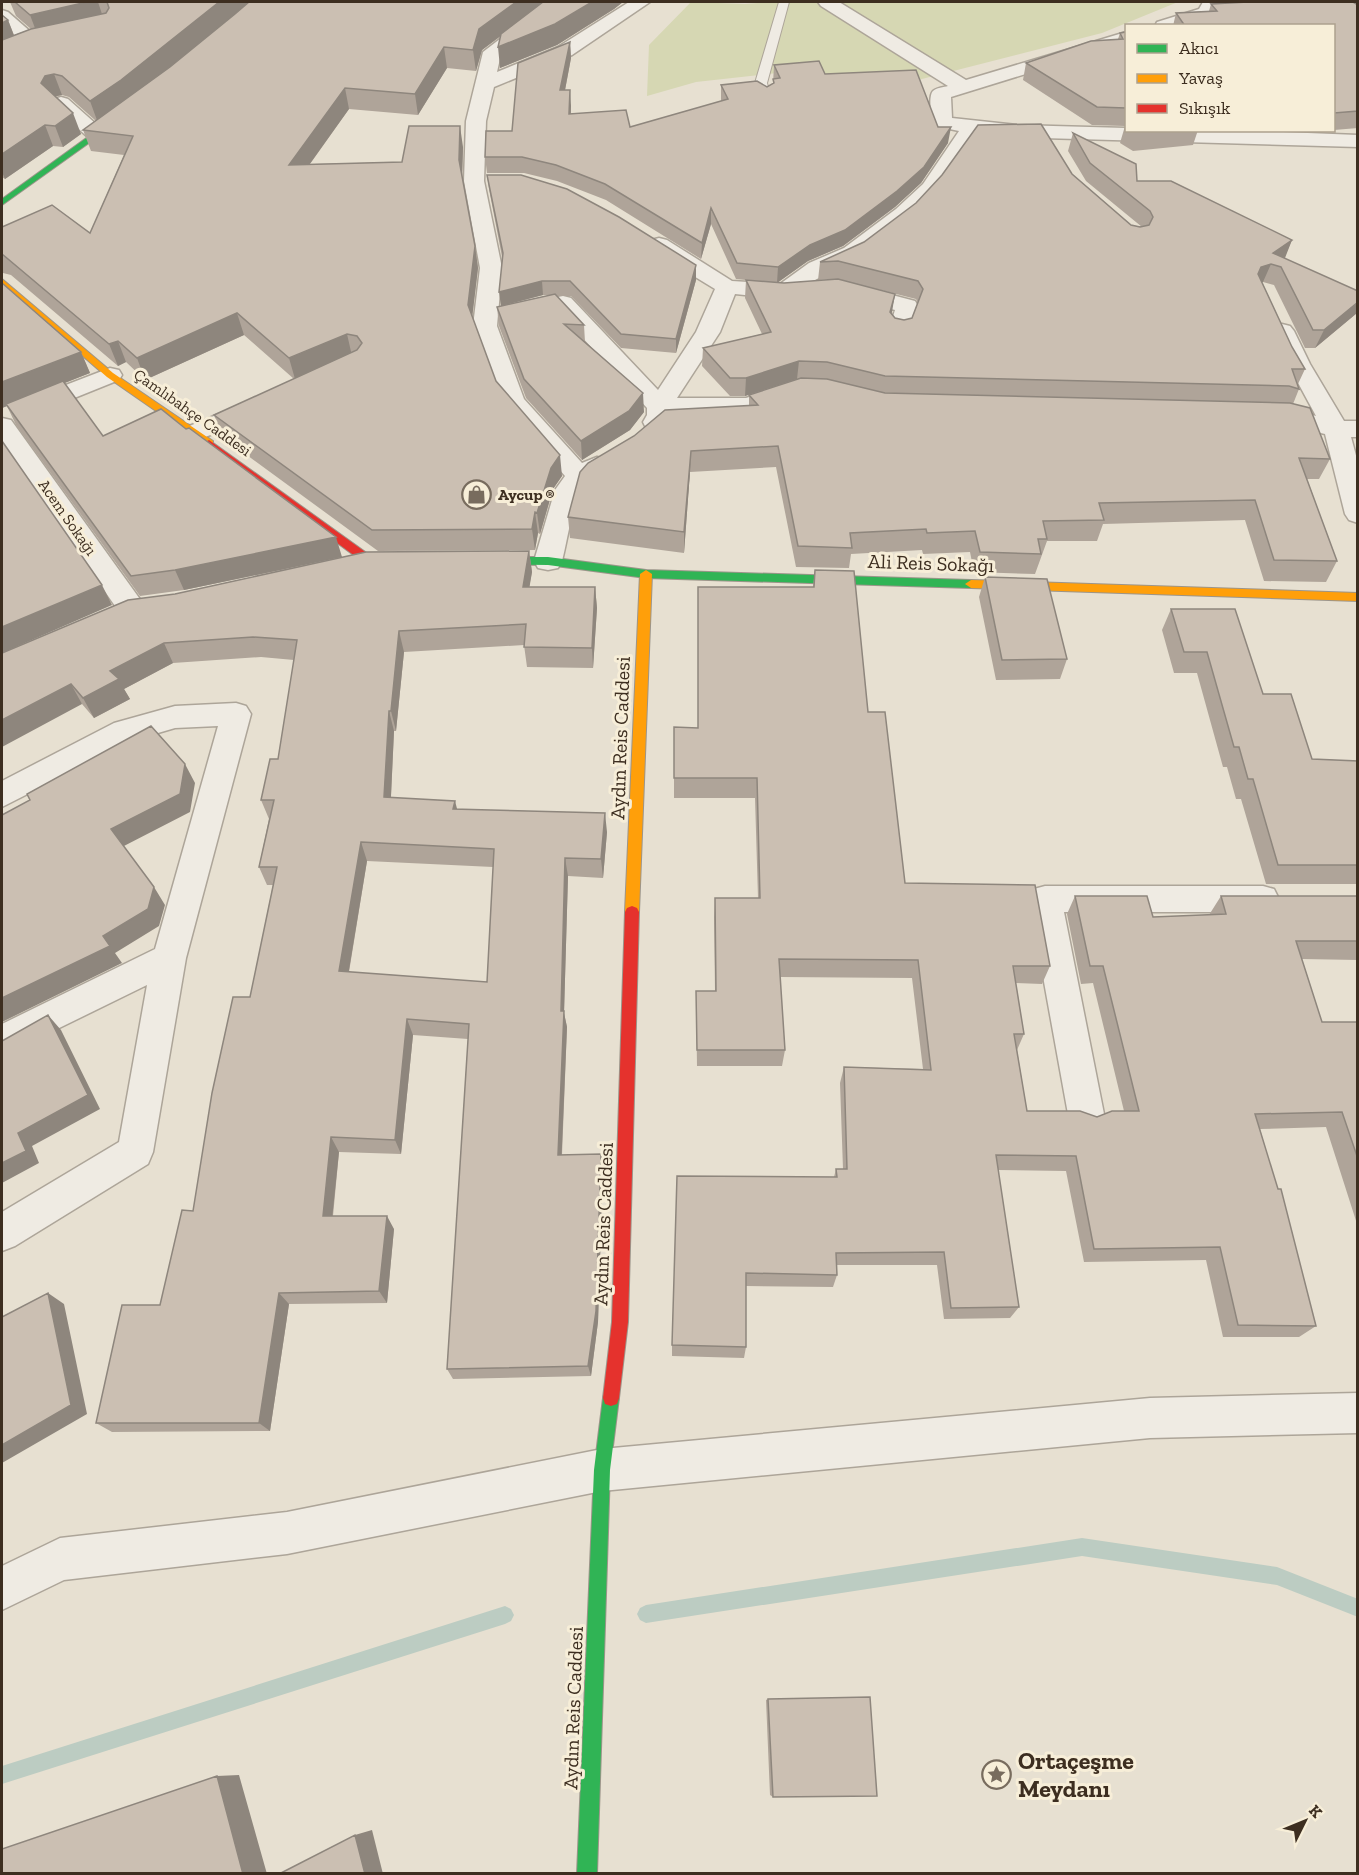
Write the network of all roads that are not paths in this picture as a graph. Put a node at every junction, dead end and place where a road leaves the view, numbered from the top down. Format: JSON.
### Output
{"nodes":[{"id":1,"x":557,"y":2,"type":"edge"},
{"id":2,"x":641,"y":2,"type":"edge"},
{"id":3,"x":784,"y":2,"type":"edge"},
{"id":4,"x":827,"y":2,"type":"edge"},
{"id":5,"x":1215,"y":8,"type":"edge"},
{"id":6,"x":2,"y":16,"type":"edge"},
{"id":7,"x":1170,"y":24,"type":"edge"},
{"id":8,"x":1125,"y":37,"type":"edge"},
{"id":9,"x":53,"y":39,"type":"edge"},
{"id":10,"x":33,"y":44,"type":"junction"},
{"id":11,"x":12,"y":51,"type":"edge"},
{"id":12,"x":485,"y":84,"type":"junction"},
{"id":13,"x":964,"y":87,"type":"junction"},
{"id":14,"x":765,"y":98,"type":"edge"},
{"id":15,"x":61,"y":103,"type":"edge"},
{"id":16,"x":134,"y":107,"type":"edge"},
{"id":17,"x":972,"y":127,"type":"junction"},
{"id":18,"x":98,"y":136,"type":"junction"},
{"id":19,"x":1358,"y":141,"type":"edge"},
{"id":20,"x":2,"y":203,"type":"edge"},
{"id":21,"x":637,"y":231,"type":"edge"},
{"id":22,"x":2,"y":282,"type":"edge"},
{"id":23,"x":727,"y":287,"type":"junction"},
{"id":24,"x":783,"y":292,"type":"junction"},
{"id":25,"x":1274,"y":312,"type":"edge"},
{"id":26,"x":485,"y":320,"type":"junction"},
{"id":27,"x":901,"y":329,"type":"edge"},
{"id":28,"x":110,"y":375,"type":"junction"},
{"id":29,"x":797,"y":389,"type":"edge"},
{"id":30,"x":280,"y":397,"type":"edge"},
{"id":31,"x":659,"y":406,"type":"junction"},
{"id":32,"x":1245,"y":413,"type":"edge"},
{"id":33,"x":2,"y":419,"type":"edge"},
{"id":34,"x":2,"y":426,"type":"edge"},
{"id":35,"x":1347,"y":429,"type":"edge"},
{"id":36,"x":196,"y":433,"type":"junction"},
{"id":37,"x":640,"y":436,"type":"edge"},
{"id":38,"x":616,"y":454,"type":"edge"},
{"id":39,"x":579,"y":476,"type":"junction"},
{"id":40,"x":1358,"y":514,"type":"edge"},
{"id":41,"x":465,"y":561,"type":"edge"},
{"id":42,"x":548,"y":561,"type":"junction"},
{"id":43,"x":347,"y":567,"type":"edge"},
{"id":44,"x":646,"y":574,"type":"junction"},
{"id":45,"x":1358,"y":597,"type":"edge"},
{"id":46,"x":132,"y":610,"type":"edge"},
{"id":47,"x":2,"y":795,"type":"edge"},
{"id":48,"x":1288,"y":899,"type":"edge"},
{"id":49,"x":169,"y":958,"type":"junction"},
{"id":50,"x":2,"y":1041,"type":"edge"},
{"id":51,"x":1086,"y":1114,"type":"edge"},
{"id":52,"x":2,"y":1233,"type":"edge"},
{"id":53,"x":1358,"y":1413,"type":"edge"},
{"id":54,"x":602,"y":1470,"type":"junction"},
{"id":55,"x":2,"y":1589,"type":"edge"},
{"id":56,"x":587,"y":1874,"type":"edge"}],
"edges":[{"from":1,"to":12,"type":"street"},
{"from":2,"to":12,"type":"street"},
{"from":3,"to":14,"type":"lane"},
{"from":4,"to":13,"type":"street"},
{"from":5,"to":7,"type":"street"},
{"from":6,"to":10,"type":"street"},
{"from":8,"to":13,"type":"street"},
{"from":9,"to":10,"type":"street"},
{"from":10,"to":11,"type":"street"},
{"from":12,"to":26,"type":"street"},
{"from":13,"to":17,"type":"street"},
{"from":15,"to":18,"type":"street"},
{"from":16,"to":18,"type":"street"},
{"from":17,"to":19,"type":"street"},
{"from":17,"to":24,"type":"street"},
{"from":18,"to":20,"type":"street"},
{"from":21,"to":23,"type":"street"},
{"from":22,"to":28,"type":"street","name":"Çamlıbahçe Caddesi"},
{"from":23,"to":24,"type":"street"},
{"from":23,"to":31,"type":"street"},
{"from":24,"to":27,"type":"street"},
{"from":25,"to":35,"type":"street"},
{"from":26,"to":31,"type":"street"},
{"from":26,"to":39,"type":"street"},
{"from":28,"to":33,"type":"street"},
{"from":28,"to":36,"type":"street","name":"Çamlıbahçe Caddesi"},
{"from":29,"to":31,"type":"street"},
{"from":30,"to":36,"type":"street"},
{"from":31,"to":37,"type":"street"},
{"from":32,"to":35,"type":"street"},
{"from":34,"to":46,"type":"street","name":"Acem Sokağı"},
{"from":35,"to":40,"type":"street"},
{"from":36,"to":43,"type":"street","name":"Çamlıbahçe Caddesi"},
{"from":38,"to":39,"type":"street"},
{"from":39,"to":42,"type":"street"},
{"from":41,"to":42,"type":"street","name":"Ali Reis Sokağı"},
{"from":42,"to":44,"type":"street","name":"Ali Reis Sokağı"},
{"from":44,"to":45,"type":"street","name":"Ali Reis Sokağı"},
{"from":44,"to":54,"type":"street","name":"Aydın Reis Caddesi"},
{"from":47,"to":49,"type":"street"},
{"from":48,"to":51,"type":"street"},
{"from":49,"to":50,"type":"street"},
{"from":49,"to":52,"type":"street"},
{"from":53,"to":54,"type":"street"},
{"from":54,"to":55,"type":"street"},
{"from":54,"to":56,"type":"street","name":"Aydın Reis Caddesi"}]}
